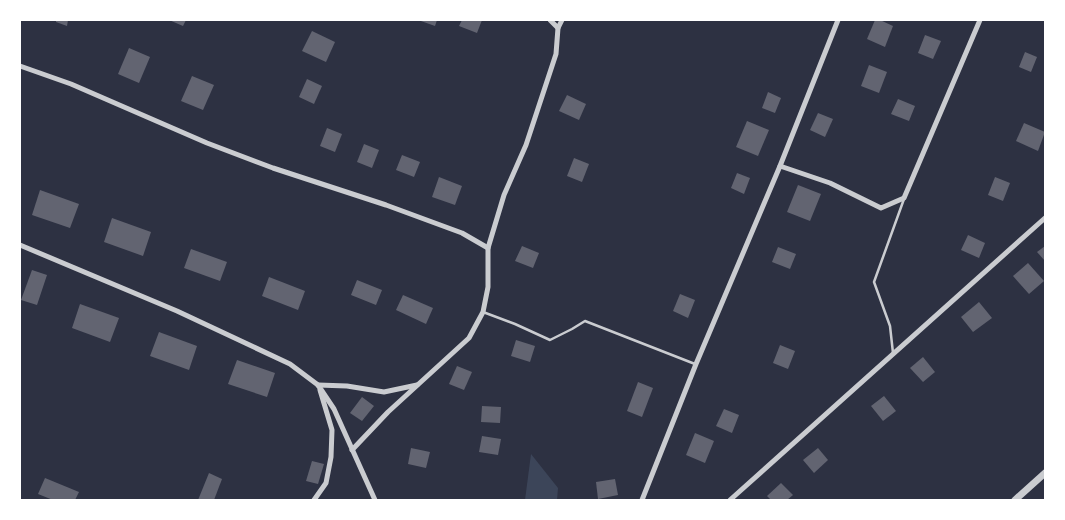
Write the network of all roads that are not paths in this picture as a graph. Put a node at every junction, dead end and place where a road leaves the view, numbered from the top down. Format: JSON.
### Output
{"nodes":[{"id":1,"x":550,"y":20,"type":"edge"},
{"id":2,"x":562,"y":20,"type":"edge"},
{"id":3,"x":838,"y":20,"type":"edge"},
{"id":4,"x":980,"y":20,"type":"edge"},
{"id":5,"x":558,"y":28,"type":"junction"},
{"id":6,"x":20,"y":66,"type":"edge"},
{"id":7,"x":780,"y":166,"type":"junction"},
{"id":8,"x":904,"y":198,"type":"junction"},
{"id":9,"x":1045,"y":213,"type":"edge"},
{"id":10,"x":1044,"y":219,"type":"edge"},
{"id":11,"x":20,"y":245,"type":"edge"},
{"id":12,"x":488,"y":248,"type":"junction"},
{"id":13,"x":483,"y":312,"type":"junction"},
{"id":14,"x":893,"y":354,"type":"junction"},
{"id":15,"x":696,"y":364,"type":"junction"},
{"id":16,"x":318,"y":384,"type":"junction"},
{"id":17,"x":416,"y":385,"type":"junction"},
{"id":18,"x":352,"y":450,"type":"junction"},
{"id":19,"x":1045,"y":473,"type":"edge"},
{"id":20,"x":314,"y":500,"type":"edge"},
{"id":21,"x":375,"y":500,"type":"edge"},
{"id":22,"x":642,"y":500,"type":"edge"},
{"id":23,"x":730,"y":500,"type":"edge"},
{"id":24,"x":1015,"y":500,"type":"edge"}],
"edges":[{"from":1,"to":5,"type":"street"},
{"from":2,"to":5,"type":"street"},
{"from":3,"to":7,"type":"street"},
{"from":4,"to":8,"type":"street"},
{"from":5,"to":12,"type":"street"},
{"from":6,"to":12,"type":"street"},
{"from":7,"to":8,"type":"street"},
{"from":7,"to":15,"type":"street"},
{"from":8,"to":14,"type":"lane"},
{"from":9,"to":10,"type":"street"},
{"from":10,"to":14,"type":"street"},
{"from":11,"to":16,"type":"street"},
{"from":12,"to":13,"type":"street"},
{"from":13,"to":15,"type":"lane"},
{"from":13,"to":17,"type":"street"},
{"from":14,"to":23,"type":"street"},
{"from":15,"to":22,"type":"street"},
{"from":16,"to":17,"type":"street"},
{"from":16,"to":18,"type":"street"},
{"from":16,"to":20,"type":"street"},
{"from":17,"to":18,"type":"street"},
{"from":18,"to":21,"type":"street"},
{"from":19,"to":24,"type":"street"}]}
